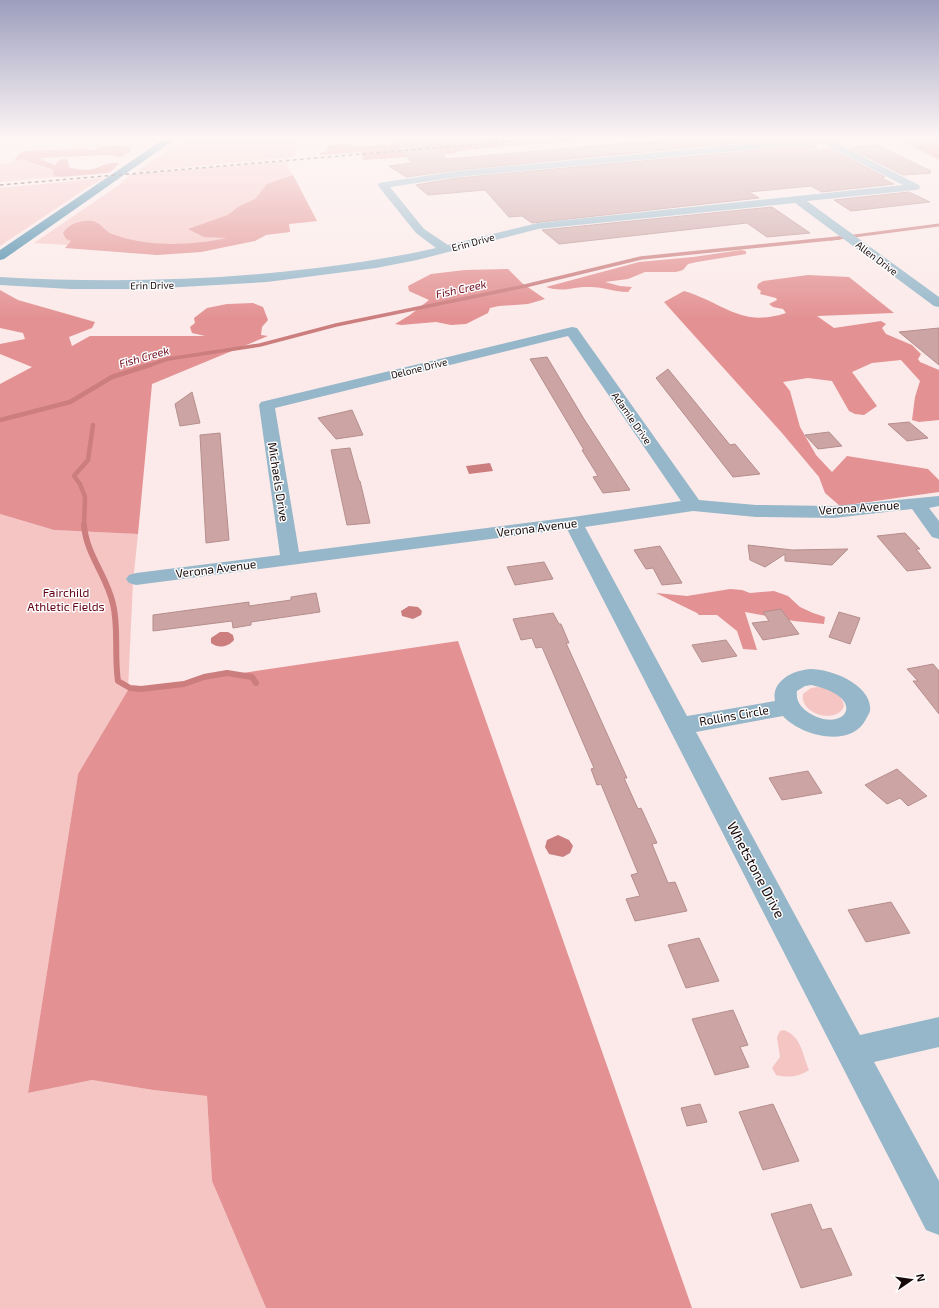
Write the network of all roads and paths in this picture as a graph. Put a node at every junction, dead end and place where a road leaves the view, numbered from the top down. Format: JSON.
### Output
{"nodes":[{"id":1,"x":85,"y":198,"type":"edge"},
{"id":2,"x":393,"y":198,"type":"edge"},
{"id":3,"x":806,"y":198,"type":"edge"},
{"id":4,"x":797,"y":199,"type":"junction"},
{"id":5,"x":446,"y":249,"type":"junction"},
{"id":6,"x":0,"y":256,"type":"edge"},
{"id":7,"x":0,"y":281,"type":"edge"},
{"id":8,"x":939,"y":302,"type":"edge"},
{"id":9,"x":572,"y":331,"type":"joint"},
{"id":10,"x":267,"y":405,"type":"joint"},
{"id":11,"x":939,"y":501,"type":"edge"},
{"id":12,"x":917,"y":504,"type":"junction"},
{"id":13,"x":693,"y":505,"type":"junction"},
{"id":14,"x":573,"y":523,"type":"junction"},
{"id":15,"x":939,"y":533,"type":"edge"},
{"id":16,"x":290,"y":559,"type":"junction"},
{"id":17,"x":136,"y":579,"type":"dead end"},
{"id":18,"x":788,"y":707,"type":"dead end"},
{"id":19,"x":680,"y":726,"type":"junction"},
{"id":20,"x":939,"y":1032,"type":"edge"},
{"id":21,"x":851,"y":1052,"type":"junction"},
{"id":22,"x":939,"y":1217,"type":"edge"}],
"edges":[{"from":1,"to":6,"type":"main road"},
{"from":2,"to":5,"type":"street"},
{"from":3,"to":4,"type":"street","name":"Erin Drive"},
{"from":4,"to":5,"type":"street","name":"Erin Drive"},
{"from":4,"to":8,"type":"street","name":"Allen Drive"},
{"from":5,"to":7,"type":"street","name":"Erin Drive"},
{"from":9,"to":10,"type":"street","name":"Delone Drive"},
{"from":9,"to":13,"type":"street","name":"Adamle Drive"},
{"from":10,"to":16,"type":"street","name":"Michaels Drive"},
{"from":11,"to":12,"type":"street","name":"Verona Avenue"},
{"from":12,"to":13,"type":"street","name":"Verona Avenue"},
{"from":12,"to":15,"type":"street"},
{"from":13,"to":14,"type":"street","name":"Verona Avenue"},
{"from":14,"to":16,"type":"street","name":"Verona Avenue"},
{"from":14,"to":19,"type":"street","name":"Whetstone Drive"},
{"from":16,"to":17,"type":"street","name":"Verona Avenue"},
{"from":18,"to":19,"type":"street","name":"Rollins Circle"},
{"from":19,"to":21,"type":"street","name":"Whetstone Drive"},
{"from":20,"to":21,"type":"street"},
{"from":21,"to":22,"type":"street","name":"Whetstone Drive"}]}
